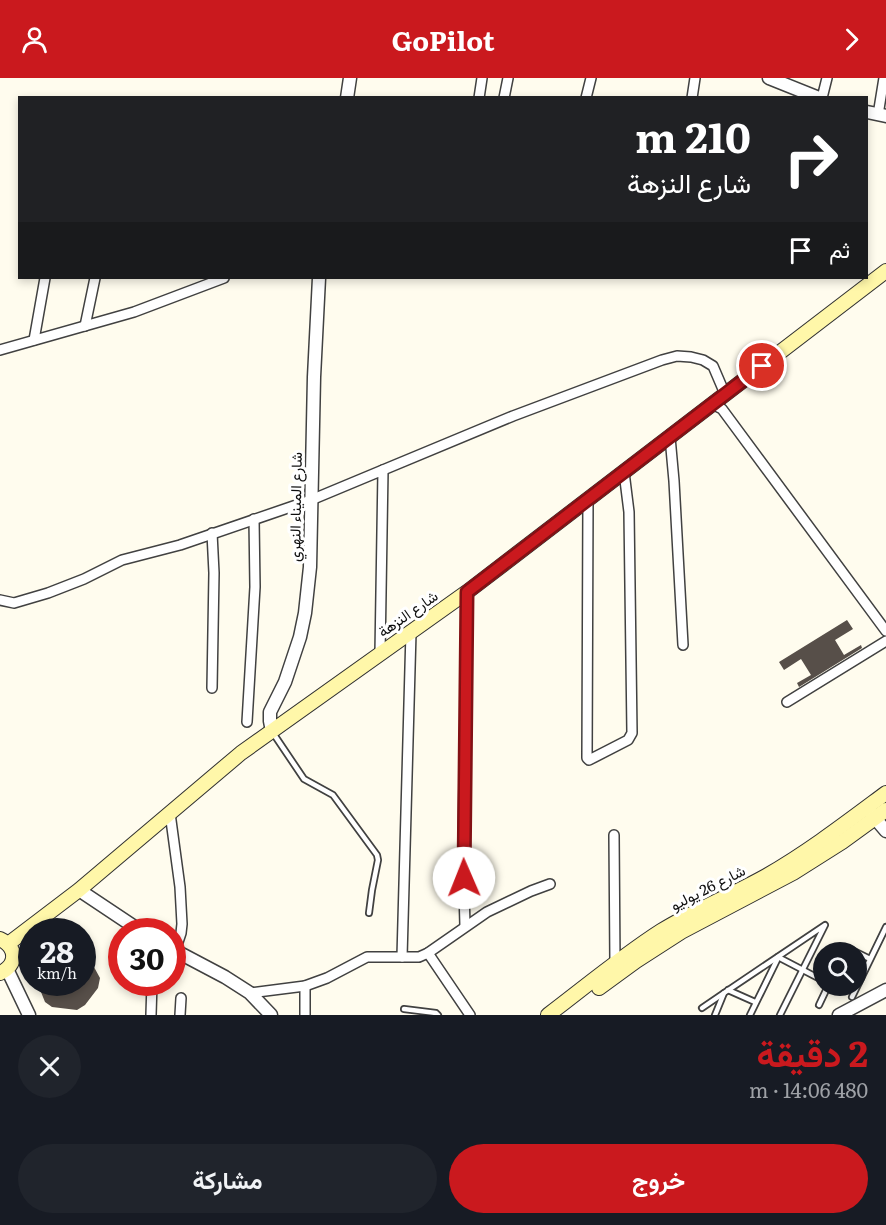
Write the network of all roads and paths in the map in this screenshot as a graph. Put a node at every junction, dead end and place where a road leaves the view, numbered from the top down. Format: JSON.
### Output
{"nodes":[{"id":1,"x":350,"y":78,"type":"edge"},
{"id":2,"x":483,"y":78,"type":"edge"},
{"id":3,"x":508,"y":78,"type":"edge"},
{"id":4,"x":591,"y":78,"type":"edge"},
{"id":5,"x":695,"y":78,"type":"edge"},
{"id":6,"x":769,"y":78,"type":"edge"},
{"id":7,"x":827,"y":78,"type":"edge"},
{"id":8,"x":884,"y":78,"type":"edge"},
{"id":9,"x":784,"y":80,"type":"edge"},
{"id":10,"x":346,"y":96,"type":"edge"},
{"id":11,"x":479,"y":96,"type":"edge"},
{"id":12,"x":504,"y":96,"type":"edge"},
{"id":13,"x":586,"y":96,"type":"edge"},
{"id":14,"x":692,"y":96,"type":"edge"},
{"id":15,"x":817,"y":96,"type":"edge"},
{"id":16,"x":822,"y":96,"type":"edge"},
{"id":17,"x":877,"y":114,"type":"edge"},
{"id":18,"x":886,"y":271,"type":"edge"},
{"id":19,"x":45,"y":279,"type":"edge"},
{"id":20,"x":95,"y":279,"type":"edge"},
{"id":21,"x":221,"y":279,"type":"edge"},
{"id":22,"x":319,"y":279,"type":"edge"},
{"id":23,"x":85,"y":326,"type":"junction"},
{"id":24,"x":34,"y":340,"type":"junction"},
{"id":25,"x":0,"y":350,"type":"edge"},
{"id":26,"x":725,"y":394,"type":"junction"},
{"id":27,"x":712,"y":404,"type":"junction"},
{"id":28,"x":670,"y":436,"type":"junction"},
{"id":29,"x":383,"y":470,"type":"junction"},
{"id":30,"x":624,"y":472,"type":"junction"},
{"id":31,"x":588,"y":499,"type":"junction"},
{"id":32,"x":311,"y":500,"type":"junction"},
{"id":33,"x":254,"y":519,"type":"junction"},
{"id":34,"x":212,"y":533,"type":"junction"},
{"id":35,"x":467,"y":592,"type":"junction"},
{"id":36,"x":0,"y":600,"type":"edge"},
{"id":37,"x":886,"y":631,"type":"edge"},
{"id":38,"x":411,"y":633,"type":"junction"},
{"id":39,"x":886,"y":641,"type":"edge"},
{"id":40,"x":683,"y":645,"type":"dead end"},
{"id":41,"x":380,"y":654,"type":"junction"},
{"id":42,"x":212,"y":688,"type":"dead end"},
{"id":43,"x":787,"y":702,"type":"dead end"},
{"id":44,"x":247,"y":722,"type":"dead end"},
{"id":45,"x":272,"y":730,"type":"junction"},
{"id":46,"x":886,"y":793,"type":"edge"},
{"id":47,"x":876,"y":812,"type":"edge"},
{"id":48,"x":170,"y":813,"type":"junction"},
{"id":49,"x":886,"y":831,"type":"edge"},
{"id":50,"x":614,"y":835,"type":"dead end"},
{"id":51,"x":550,"y":884,"type":"dead end"},
{"id":52,"x":79,"y":890,"type":"junction"},
{"id":53,"x":369,"y":913,"type":"dead end"},
{"id":54,"x":121,"y":918,"type":"edge"},
{"id":55,"x":182,"y":918,"type":"edge"},
{"id":56,"x":465,"y":926,"type":"junction"},
{"id":57,"x":886,"y":927,"type":"edge"},
{"id":58,"x":4,"y":941,"type":"edge"},
{"id":59,"x":428,"y":953,"type":"junction"},
{"id":60,"x":186,"y":956,"type":"edge"},
{"id":61,"x":402,"y":957,"type":"junction"},
{"id":62,"x":778,"y":957,"type":"junction"},
{"id":63,"x":867,"y":958,"type":"edge"},
{"id":64,"x":870,"y":959,"type":"junction"},
{"id":65,"x":615,"y":964,"type":"junction"},
{"id":66,"x":803,"y":970,"type":"junction"},
{"id":67,"x":4,"y":971,"type":"edge"},
{"id":68,"x":813,"y":975,"type":"edge"},
{"id":69,"x":305,"y":986,"type":"junction"},
{"id":70,"x":886,"y":990,"type":"edge"},
{"id":71,"x":726,"y":992,"type":"junction"},
{"id":72,"x":250,"y":993,"type":"junction"},
{"id":73,"x":151,"y":996,"type":"edge"},
{"id":74,"x":823,"y":996,"type":"edge"},
{"id":75,"x":181,"y":998,"type":"dead end"},
{"id":76,"x":755,"y":1002,"type":"junction"},
{"id":77,"x":819,"y":1005,"type":"dead end"},
{"id":78,"x":854,"y":1006,"type":"edge"},
{"id":79,"x":702,"y":1008,"type":"dead end"},
{"id":80,"x":405,"y":1009,"type":"dead end"},
{"id":81,"x":29,"y":1015,"type":"edge"},
{"id":82,"x":150,"y":1015,"type":"edge"},
{"id":83,"x":180,"y":1015,"type":"edge"},
{"id":84,"x":271,"y":1015,"type":"edge"},
{"id":85,"x":305,"y":1015,"type":"edge"},
{"id":86,"x":438,"y":1015,"type":"edge"},
{"id":87,"x":470,"y":1015,"type":"edge"},
{"id":88,"x":548,"y":1015,"type":"edge"},
{"id":89,"x":563,"y":1015,"type":"edge"},
{"id":90,"x":716,"y":1015,"type":"edge"},
{"id":91,"x":750,"y":1015,"type":"edge"},
{"id":92,"x":780,"y":1015,"type":"edge"},
{"id":93,"x":839,"y":1015,"type":"edge"}],
"edges":[{"from":1,"to":10,"type":"street"},
{"from":2,"to":11,"type":"street"},
{"from":3,"to":12,"type":"street"},
{"from":4,"to":13,"type":"street"},
{"from":5,"to":14,"type":"street"},
{"from":6,"to":9,"type":"street"},
{"from":7,"to":16,"type":"street"},
{"from":8,"to":17,"type":"street"},
{"from":9,"to":15,"type":"street"},
{"from":18,"to":26,"type":"main road","name":"شارع النزهة"},
{"from":19,"to":24,"type":"street"},
{"from":20,"to":23,"type":"street"},
{"from":21,"to":23,"type":"street"},
{"from":22,"to":32,"type":"street","name":"شارع الميناء النهري"},
{"from":23,"to":24,"type":"street"},
{"from":24,"to":25,"type":"street"},
{"from":26,"to":27,"type":"main road","name":"شارع النزهة"},
{"from":26,"to":29,"type":"street"},
{"from":27,"to":28,"type":"main road","name":"شارع النزهة"},
{"from":27,"to":37,"type":"street"},
{"from":28,"to":30,"type":"main road","name":"شارع النزهة"},
{"from":28,"to":40,"type":"street"},
{"from":29,"to":32,"type":"street"},
{"from":29,"to":41,"type":"street"},
{"from":30,"to":31,"type":"main road","name":"شارع النزهة"},
{"from":30,"to":31,"type":"street"},
{"from":31,"to":35,"type":"main road","name":"شارع النزهة"},
{"from":32,"to":33,"type":"street"},
{"from":32,"to":45,"type":"street","name":"شارع الميناء النهري"},
{"from":33,"to":34,"type":"street"},
{"from":33,"to":44,"type":"street"},
{"from":34,"to":36,"type":"street"},
{"from":34,"to":42,"type":"street"},
{"from":35,"to":38,"type":"main road","name":"شارع النزهة"},
{"from":35,"to":56,"type":"street"},
{"from":38,"to":41,"type":"main road","name":"شارع النزهة"},
{"from":38,"to":61,"type":"street"},
{"from":39,"to":43,"type":"street"},
{"from":41,"to":45,"type":"main road","name":"شارع النزهة"},
{"from":45,"to":48,"type":"main road","name":"شارع النزهة"},
{"from":45,"to":53,"type":"lane"},
{"from":46,"to":47,"type":"main road","name":"شارع 26 يوليو"},
{"from":47,"to":49,"type":"street"},
{"from":47,"to":65,"type":"main road","name":"شارع 26 يوليو"},
{"from":47,"to":89,"type":"main road","name":"شارع 26 يوليو"},
{"from":48,"to":52,"type":"main road","name":"شارع النزهة"},
{"from":48,"to":55,"type":"street"},
{"from":50,"to":65,"type":"street"},
{"from":51,"to":56,"type":"street"},
{"from":52,"to":54,"type":"street"},
{"from":52,"to":58,"type":"main road","name":"شارع النزهة"},
{"from":56,"to":59,"type":"street"},
{"from":57,"to":64,"type":"lane"},
{"from":58,"to":67,"type":"main road"},
{"from":59,"to":61,"type":"street"},
{"from":59,"to":87,"type":"street"},
{"from":60,"to":72,"type":"street"},
{"from":61,"to":69,"type":"street"},
{"from":62,"to":66,"type":"lane"},
{"from":62,"to":66,"type":"lane"},
{"from":62,"to":71,"type":"lane"},
{"from":62,"to":76,"type":"lane"},
{"from":63,"to":64,"type":"lane"},
{"from":64,"to":78,"type":"lane"},
{"from":65,"to":88,"type":"main road","name":"شارع 26 يوليو"},
{"from":66,"to":68,"type":"lane"},
{"from":66,"to":92,"type":"lane"},
{"from":67,"to":81,"type":"street"},
{"from":69,"to":72,"type":"street"},
{"from":69,"to":85,"type":"street"},
{"from":70,"to":78,"type":"street"},
{"from":71,"to":76,"type":"lane"},
{"from":71,"to":79,"type":"lane"},
{"from":71,"to":90,"type":"lane"},
{"from":72,"to":84,"type":"street"},
{"from":73,"to":82,"type":"street"},
{"from":74,"to":77,"type":"lane"},
{"from":75,"to":83,"type":"street"},
{"from":76,"to":91,"type":"lane"},
{"from":78,"to":93,"type":"street"},
{"from":80,"to":86,"type":"lane"}]}
